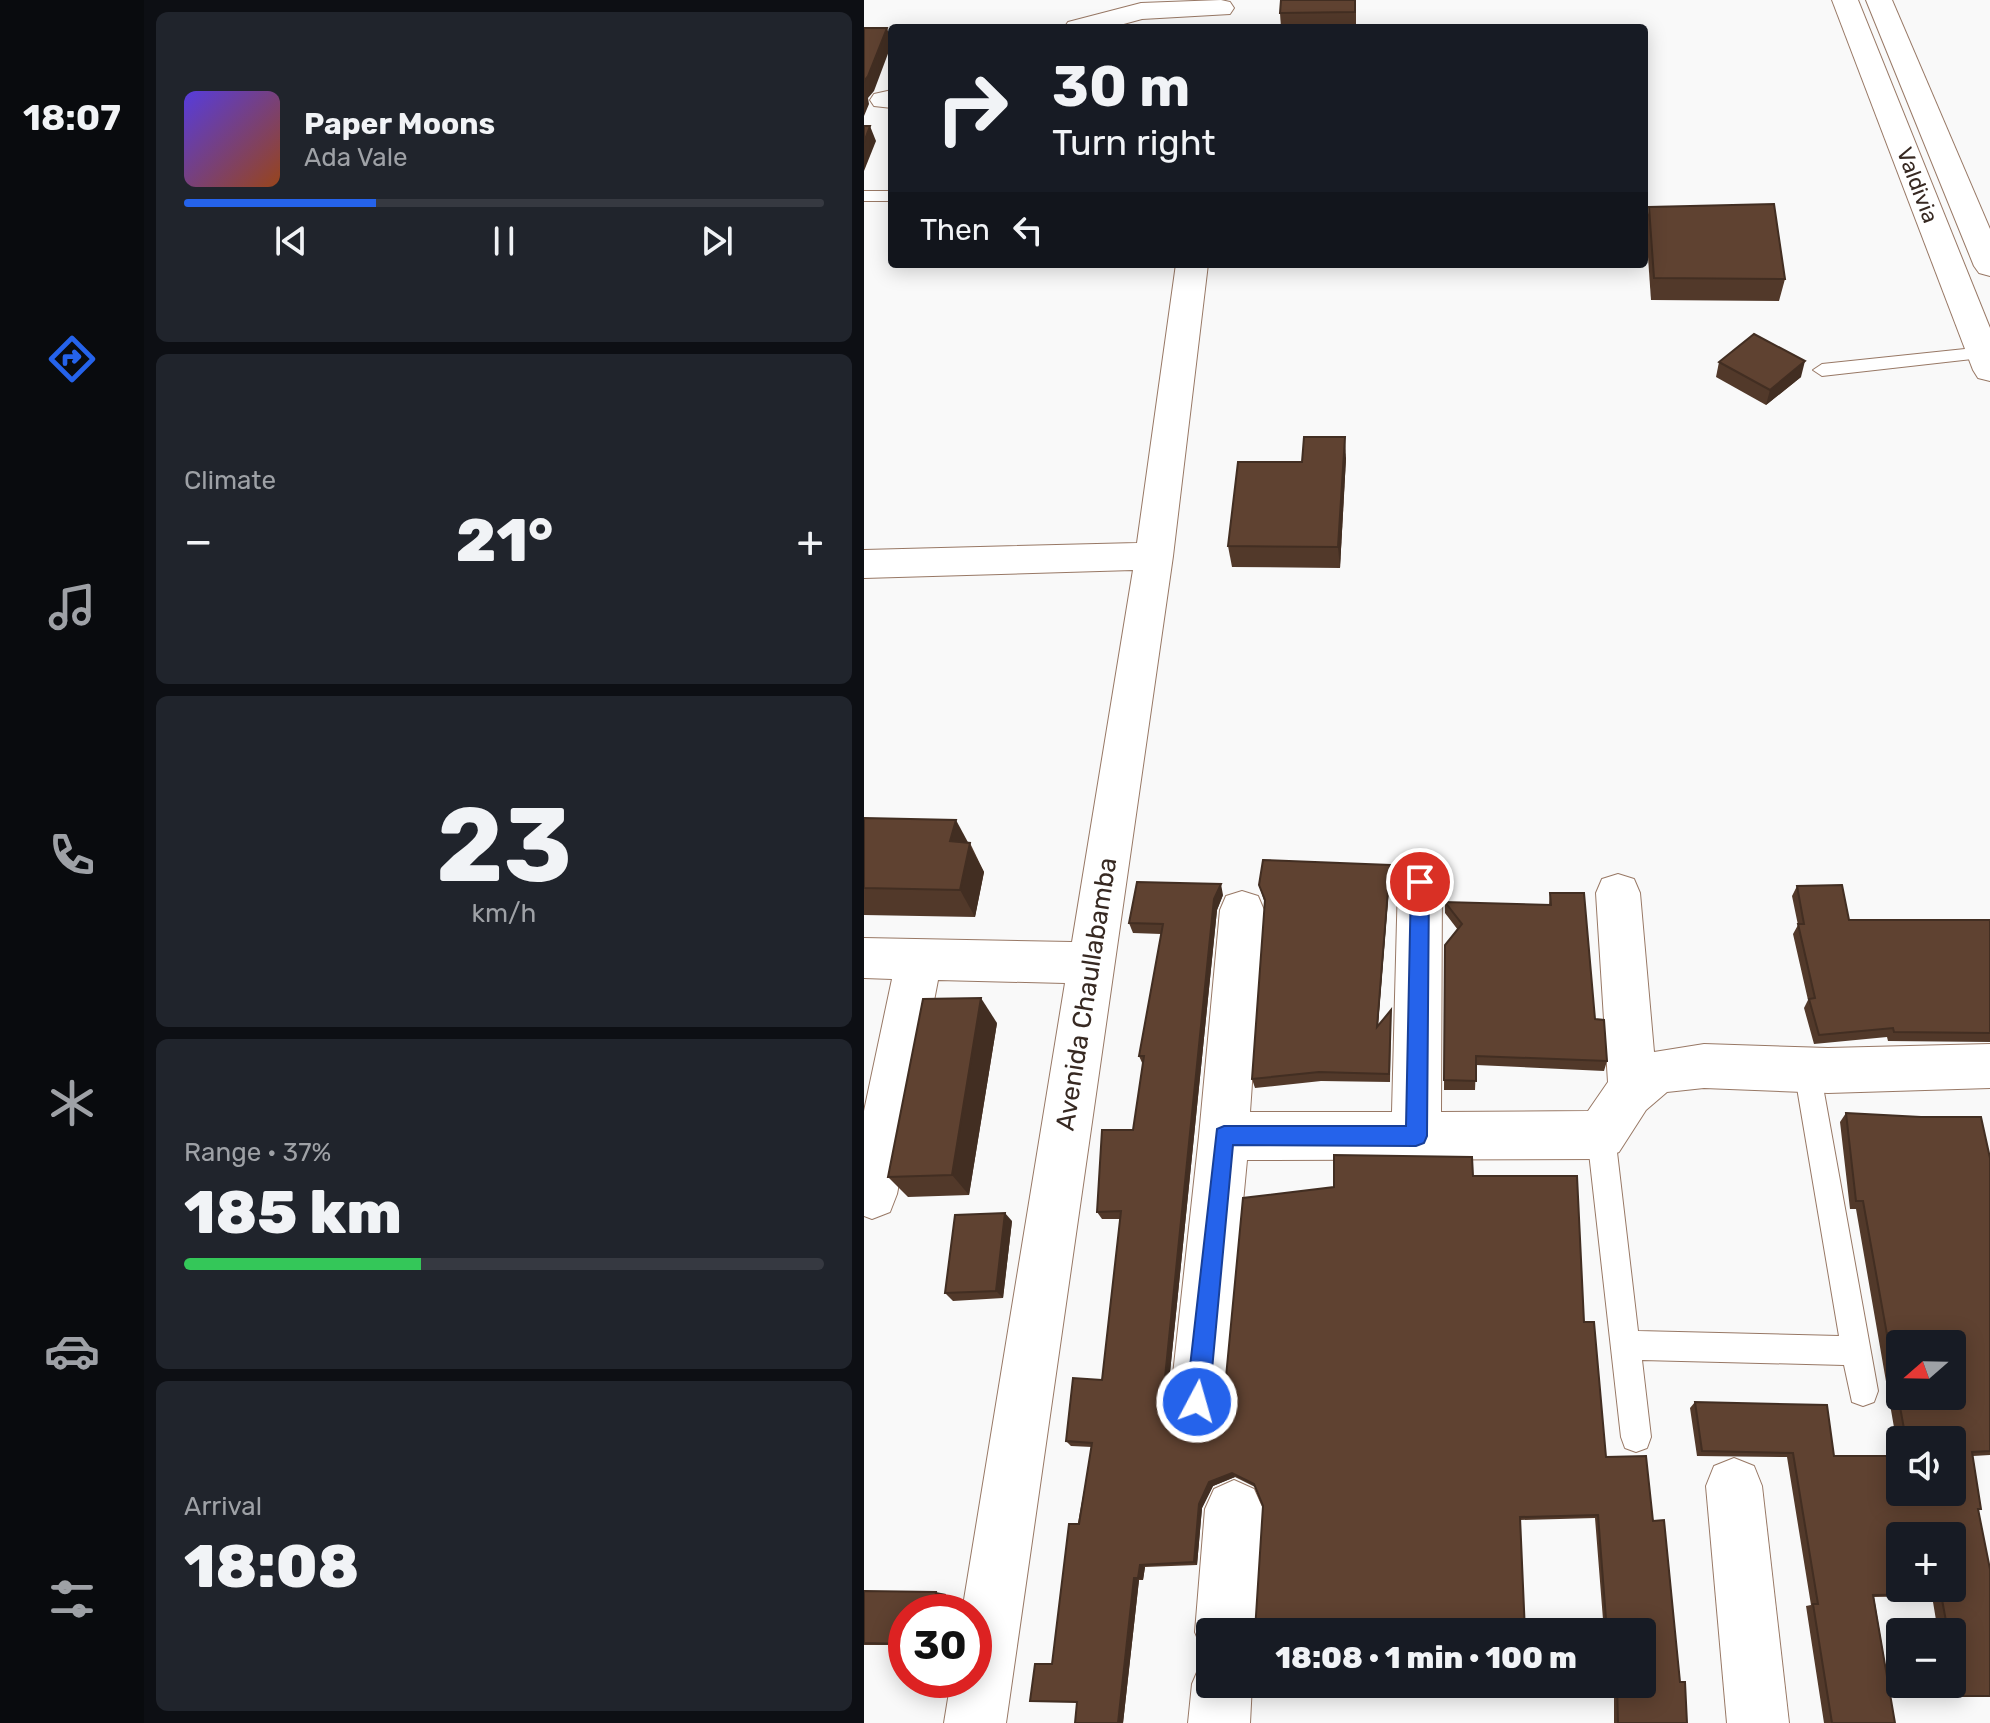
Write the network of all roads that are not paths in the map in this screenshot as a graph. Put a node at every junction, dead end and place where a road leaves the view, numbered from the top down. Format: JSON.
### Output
{"nodes":[{"id":1,"x":1845,"y":0,"type":"edge"},
{"id":2,"x":1879,"y":0,"type":"edge"},
{"id":3,"x":1221,"y":12,"type":"edge"},
{"id":4,"x":1093,"y":24,"type":"edge"},
{"id":5,"x":864,"y":196,"type":"edge"},
{"id":6,"x":888,"y":196,"type":"edge"},
{"id":7,"x":1990,"y":266,"type":"edge"},
{"id":8,"x":1191,"y":268,"type":"edge"},
{"id":9,"x":1985,"y":348,"type":"edge"},
{"id":10,"x":1822,"y":370,"type":"dead end"},
{"id":11,"x":1154,"y":556,"type":"junction"},
{"id":12,"x":864,"y":564,"type":"edge"},
{"id":13,"x":1420,"y":882,"type":"dead end"},
{"id":14,"x":1618,"y":893,"type":"dead end"},
{"id":15,"x":1242,"y":910,"type":"dead end"},
{"id":16,"x":864,"y":958,"type":"edge"},
{"id":17,"x":919,"y":959,"type":"junction"},
{"id":18,"x":1090,"y":963,"type":"junction"},
{"id":19,"x":1990,"y":1066,"type":"edge"},
{"id":20,"x":1807,"y":1070,"type":"junction"},
{"id":21,"x":1633,"y":1090,"type":"junction"},
{"id":22,"x":1601,"y":1135,"type":"junction"},
{"id":23,"x":1224,"y":1136,"type":"junction"},
{"id":24,"x":1416,"y":1136,"type":"junction"},
{"id":25,"x":872,"y":1194,"type":"dead end"},
{"id":26,"x":1625,"y":1345,"type":"junction"},
{"id":27,"x":1855,"y":1351,"type":"junction"},
{"id":28,"x":1863,"y":1391,"type":"dead end"},
{"id":29,"x":1197,"y":1402,"type":"dead end"},
{"id":30,"x":1636,"y":1437,"type":"dead end"},
{"id":31,"x":1734,"y":1486,"type":"dead end"},
{"id":32,"x":1234,"y":1509,"type":"dead end"},
{"id":33,"x":1226,"y":1618,"type":"edge"},
{"id":34,"x":1221,"y":1698,"type":"edge"},
{"id":35,"x":975,"y":1723,"type":"edge"},
{"id":36,"x":1219,"y":1723,"type":"edge"},
{"id":37,"x":1758,"y":1723,"type":"edge"}],
"edges":[{"from":1,"to":9,"type":"street","name":"Valdivia"},
{"from":2,"to":7,"type":"street","name":"Valdivia"},
{"from":3,"to":4,"type":"street"},
{"from":5,"to":6,"type":"lane"},
{"from":8,"to":11,"type":"street","name":"Avenida Chaullabamba"},
{"from":9,"to":10,"type":"lane"},
{"from":11,"to":12,"type":"street"},
{"from":11,"to":18,"type":"street","name":"Avenida Chaullabamba"},
{"from":13,"to":24,"type":"street"},
{"from":14,"to":21,"type":"street"},
{"from":15,"to":23,"type":"street"},
{"from":16,"to":17,"type":"street"},
{"from":17,"to":18,"type":"street"},
{"from":17,"to":25,"type":"street"},
{"from":18,"to":35,"type":"street","name":"Avenida Chaullabamba"},
{"from":19,"to":20,"type":"street"},
{"from":20,"to":21,"type":"street"},
{"from":20,"to":27,"type":"lane"},
{"from":21,"to":22,"type":"street"},
{"from":22,"to":24,"type":"street"},
{"from":22,"to":26,"type":"lane"},
{"from":23,"to":24,"type":"street"},
{"from":23,"to":29,"type":"street"},
{"from":26,"to":27,"type":"lane"},
{"from":26,"to":30,"type":"lane"},
{"from":27,"to":28,"type":"lane"},
{"from":31,"to":37,"type":"street"},
{"from":32,"to":33,"type":"street"},
{"from":34,"to":36,"type":"street"}]}
